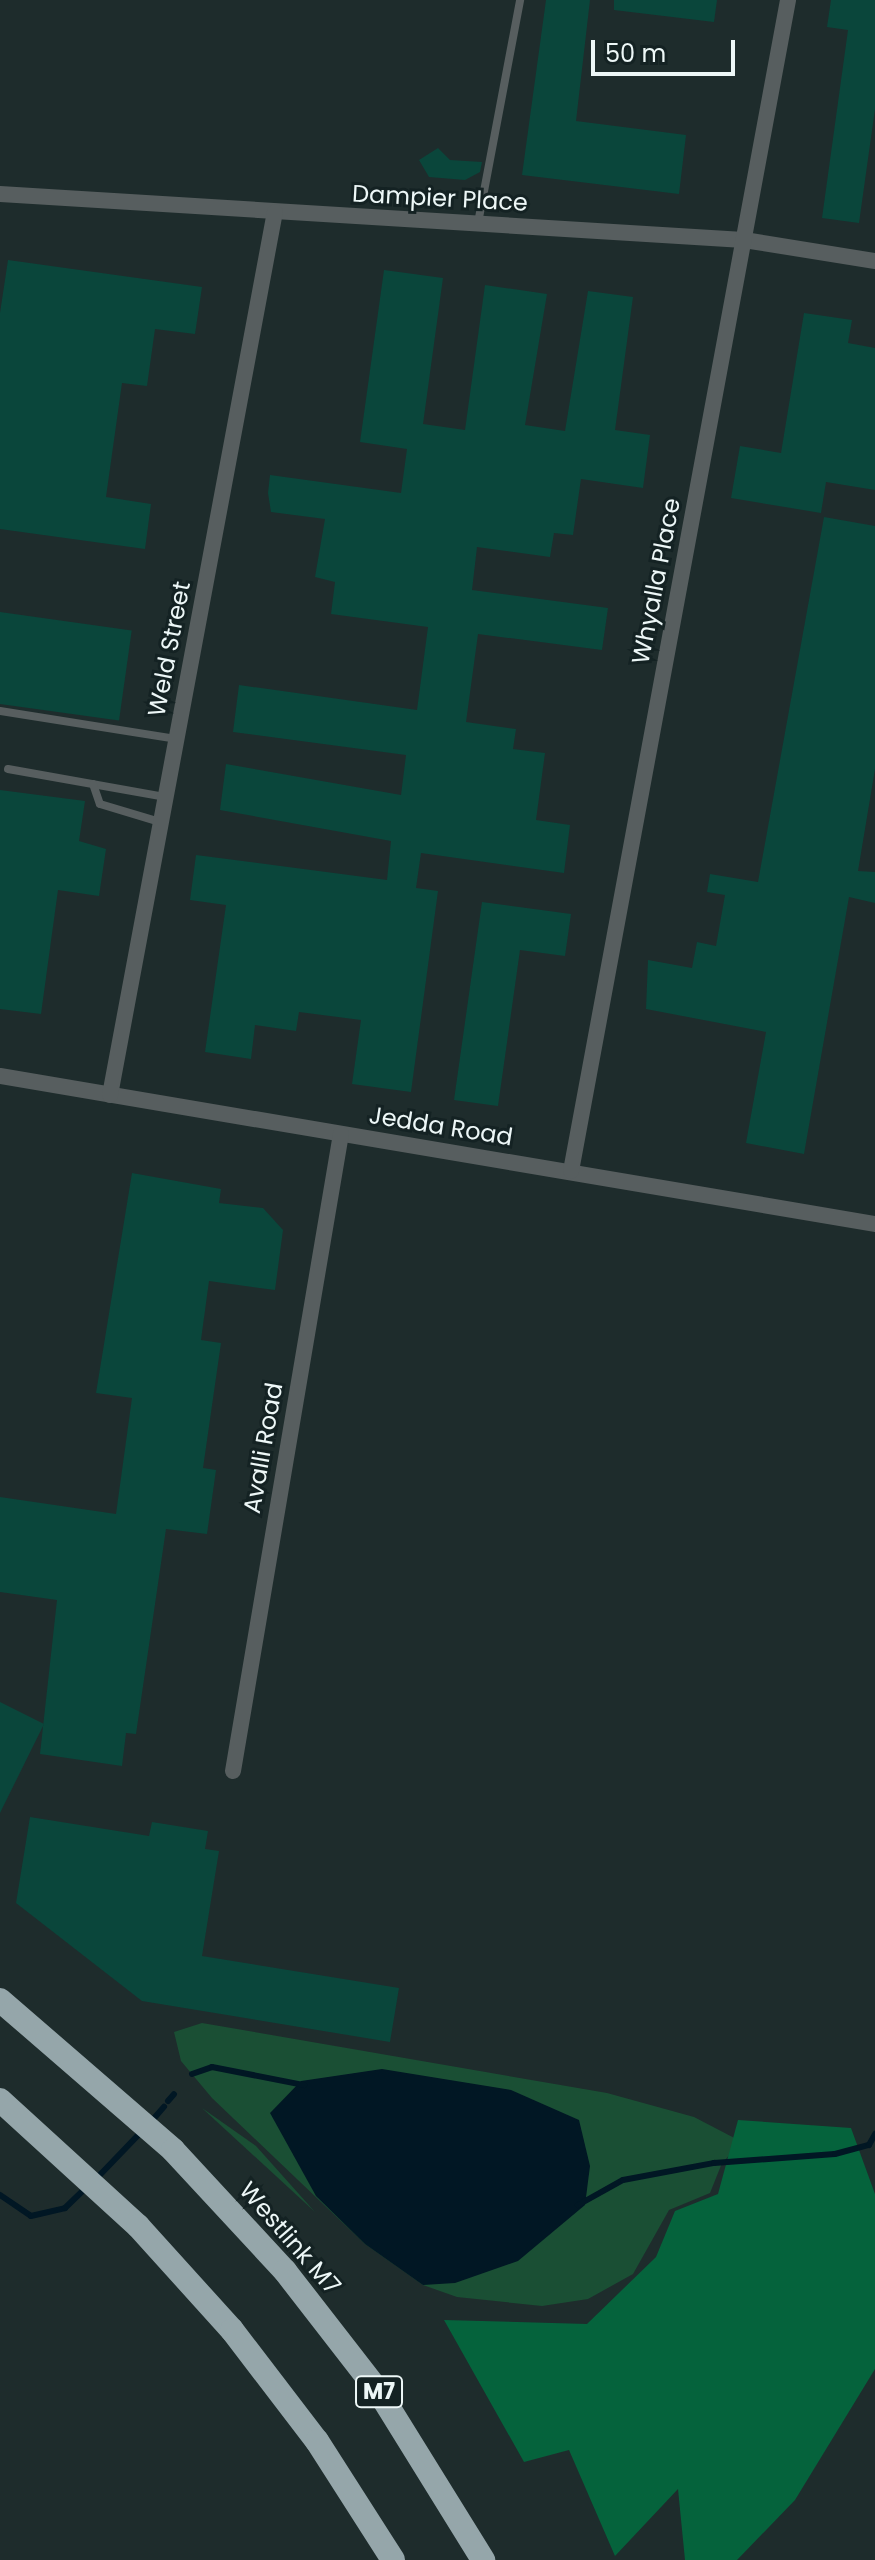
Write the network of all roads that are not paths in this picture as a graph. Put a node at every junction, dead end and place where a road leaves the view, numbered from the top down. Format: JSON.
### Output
{"nodes":[{"id":1,"x":520,"y":0,"type":"edge"},
{"id":2,"x":788,"y":0,"type":"edge"},
{"id":3,"x":0,"y":194,"type":"edge"},
{"id":4,"x":275,"y":212,"type":"junction"},
{"id":5,"x":478,"y":224,"type":"junction"},
{"id":6,"x":744,"y":240,"type":"junction"},
{"id":7,"x":875,"y":261,"type":"edge"},
{"id":8,"x":0,"y":711,"type":"edge"},
{"id":9,"x":176,"y":739,"type":"junction"},
{"id":10,"x":8,"y":769,"type":"dead end"},
{"id":11,"x":93,"y":784,"type":"junction"},
{"id":12,"x":165,"y":797,"type":"junction"},
{"id":13,"x":160,"y":822,"type":"junction"},
{"id":14,"x":0,"y":1076,"type":"edge"},
{"id":15,"x":110,"y":1095,"type":"junction"},
{"id":16,"x":341,"y":1134,"type":"junction"},
{"id":17,"x":571,"y":1171,"type":"junction"},
{"id":18,"x":875,"y":1224,"type":"edge"},
{"id":19,"x":233,"y":1771,"type":"dead end"},
{"id":20,"x":0,"y":2000,"type":"edge"},
{"id":21,"x":1,"y":2101,"type":"edge"},
{"id":22,"x":393,"y":2560,"type":"edge"},
{"id":23,"x":483,"y":2560,"type":"edge"}],
"edges":[{"from":1,"to":5,"type":"lane"},
{"from":2,"to":6,"type":"street","name":"Whyalla Place"},
{"from":3,"to":4,"type":"street","name":"Dampier Place"},
{"from":4,"to":5,"type":"street","name":"Dampier Place"},
{"from":4,"to":9,"type":"street","name":"Weld Street"},
{"from":5,"to":6,"type":"street","name":"Dampier Place"},
{"from":6,"to":7,"type":"street","name":"Dampier Place"},
{"from":6,"to":17,"type":"street","name":"Whyalla Place"},
{"from":8,"to":9,"type":"lane"},
{"from":9,"to":12,"type":"street","name":"Weld Street"},
{"from":10,"to":11,"type":"lane"},
{"from":11,"to":12,"type":"lane"},
{"from":11,"to":13,"type":"lane"},
{"from":12,"to":13,"type":"street","name":"Weld Street"},
{"from":13,"to":15,"type":"street","name":"Weld Street"},
{"from":14,"to":15,"type":"street","name":"Jedda Road"},
{"from":15,"to":16,"type":"street","name":"Jedda Road"},
{"from":16,"to":17,"type":"street","name":"Jedda Road"},
{"from":16,"to":19,"type":"street","name":"Avalli Road"},
{"from":17,"to":18,"type":"street","name":"Jedda Road"},
{"from":20,"to":23,"type":"highway","name":"Westlink M7","number":"M7"},
{"from":21,"to":22,"type":"highway"}]}
